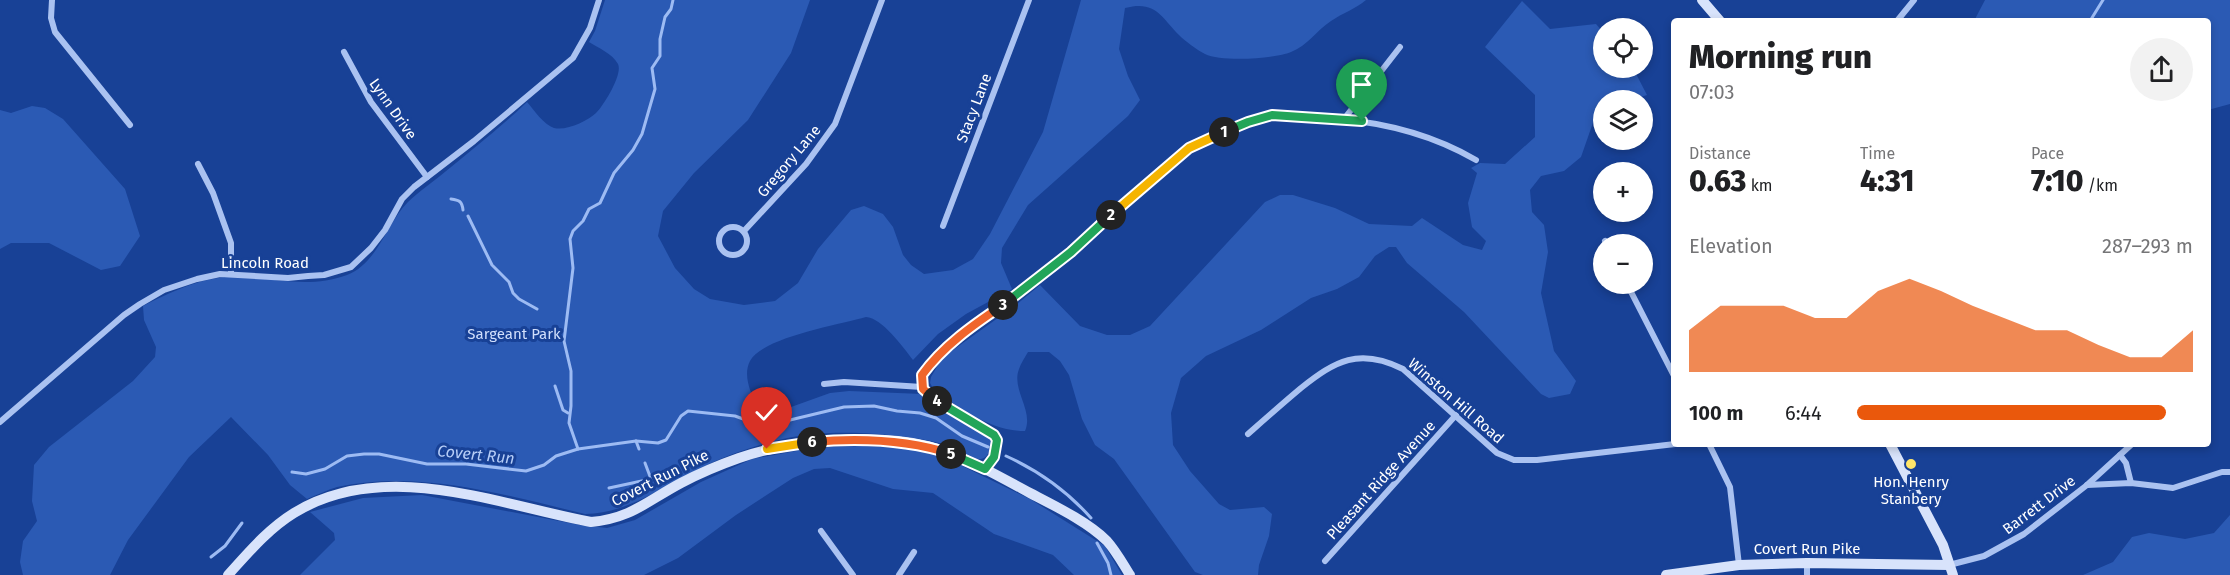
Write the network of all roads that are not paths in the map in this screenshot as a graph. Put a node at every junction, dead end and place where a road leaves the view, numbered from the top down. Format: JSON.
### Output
{"nodes":[{"id":1,"x":52,"y":0,"type":"edge"},
{"id":2,"x":599,"y":0,"type":"edge"},
{"id":3,"x":882,"y":0,"type":"edge"},
{"id":4,"x":1029,"y":0,"type":"edge"},
{"id":5,"x":1702,"y":0,"type":"edge"},
{"id":6,"x":1914,"y":0,"type":"edge"},
{"id":7,"x":1717,"y":18,"type":"edge"},
{"id":8,"x":1899,"y":18,"type":"edge"},
{"id":9,"x":1400,"y":47,"type":"dead end"},
{"id":10,"x":344,"y":52,"type":"dead end"},
{"id":11,"x":1344,"y":119,"type":"junction"},
{"id":12,"x":130,"y":125,"type":"dead end"},
{"id":13,"x":1476,"y":160,"type":"dead end"},
{"id":14,"x":198,"y":164,"type":"dead end"},
{"id":15,"x":428,"y":177,"type":"junction"},
{"id":16,"x":943,"y":226,"type":"dead end"},
{"id":17,"x":744,"y":231,"type":"junction"},
{"id":18,"x":231,"y":274,"type":"junction"},
{"id":19,"x":1632,"y":294,"type":"edge"},
{"id":20,"x":1671,"y":370,"type":"edge"},
{"id":21,"x":824,"y":384,"type":"dead end"},
{"id":22,"x":922,"y":387,"type":"junction"},
{"id":23,"x":1455,"y":415,"type":"junction"},
{"id":24,"x":0,"y":422,"type":"edge"},
{"id":25,"x":1248,"y":434,"type":"dead end"},
{"id":26,"x":1671,"y":444,"type":"edge"},
{"id":27,"x":1710,"y":447,"type":"edge"},
{"id":28,"x":1892,"y":447,"type":"edge"},
{"id":29,"x":2129,"y":447,"type":"edge"},
{"id":30,"x":2120,"y":455,"type":"junction"},
{"id":31,"x":985,"y":469,"type":"junction"},
{"id":32,"x":2230,"y":472,"type":"edge"},
{"id":33,"x":2131,"y":483,"type":"junction"},
{"id":34,"x":2086,"y":485,"type":"junction"},
{"id":35,"x":820,"y":531,"type":"dead end"},
{"id":36,"x":914,"y":552,"type":"dead end"},
{"id":37,"x":1325,"y":561,"type":"dead end"},
{"id":38,"x":1807,"y":563,"type":"junction"},
{"id":39,"x":1739,"y":565,"type":"junction"},
{"id":40,"x":1951,"y":570,"type":"edge"},
{"id":41,"x":228,"y":575,"type":"edge"},
{"id":42,"x":853,"y":575,"type":"edge"},
{"id":43,"x":899,"y":575,"type":"edge"},
{"id":44,"x":1130,"y":575,"type":"edge"},
{"id":45,"x":1666,"y":575,"type":"edge"},
{"id":46,"x":1807,"y":575,"type":"edge"}],
"edges":[{"from":1,"to":12,"type":"street"},
{"from":2,"to":15,"type":"street","name":"Lincoln Road"},
{"from":3,"to":17,"type":"street","name":"Gregory Lane"},
{"from":4,"to":16,"type":"street","name":"Stacy Lane"},
{"from":5,"to":7,"type":"street"},
{"from":6,"to":8,"type":"street"},
{"from":9,"to":11,"type":"street"},
{"from":10,"to":15,"type":"street","name":"Lynn Drive"},
{"from":11,"to":13,"type":"street"},
{"from":11,"to":22,"type":"street"},
{"from":14,"to":18,"type":"street"},
{"from":15,"to":18,"type":"street","name":"Lincoln Road"},
{"from":17,"to":17,"type":"street","name":"Gregory Lane"},
{"from":18,"to":24,"type":"street","name":"Lincoln Road"},
{"from":19,"to":20,"type":"street"},
{"from":21,"to":22,"type":"street"},
{"from":22,"to":31,"type":"street"},
{"from":23,"to":25,"type":"street","name":"Winston Hill Road"},
{"from":23,"to":26,"type":"street","name":"Winston Hill Road"},
{"from":23,"to":37,"type":"street","name":"Pleasant Ridge Avenue"},
{"from":27,"to":39,"type":"street"},
{"from":28,"to":40,"type":"street"},
{"from":29,"to":30,"type":"street","name":"Barrett Drive"},
{"from":30,"to":33,"type":"street"},
{"from":30,"to":34,"type":"street","name":"Barrett Drive"},
{"from":31,"to":41,"type":"street","name":"Covert Run Pike"},
{"from":31,"to":44,"type":"street","name":"Covert Run Pike"},
{"from":32,"to":33,"type":"street"},
{"from":33,"to":34,"type":"street"},
{"from":34,"to":40,"type":"street","name":"Barrett Drive"},
{"from":35,"to":42,"type":"street"},
{"from":36,"to":43,"type":"street"},
{"from":38,"to":39,"type":"street","name":"Covert Run Pike"},
{"from":38,"to":40,"type":"street","name":"Covert Run Pike"},
{"from":38,"to":46,"type":"street"},
{"from":39,"to":45,"type":"street","name":"Covert Run Pike"}]}
